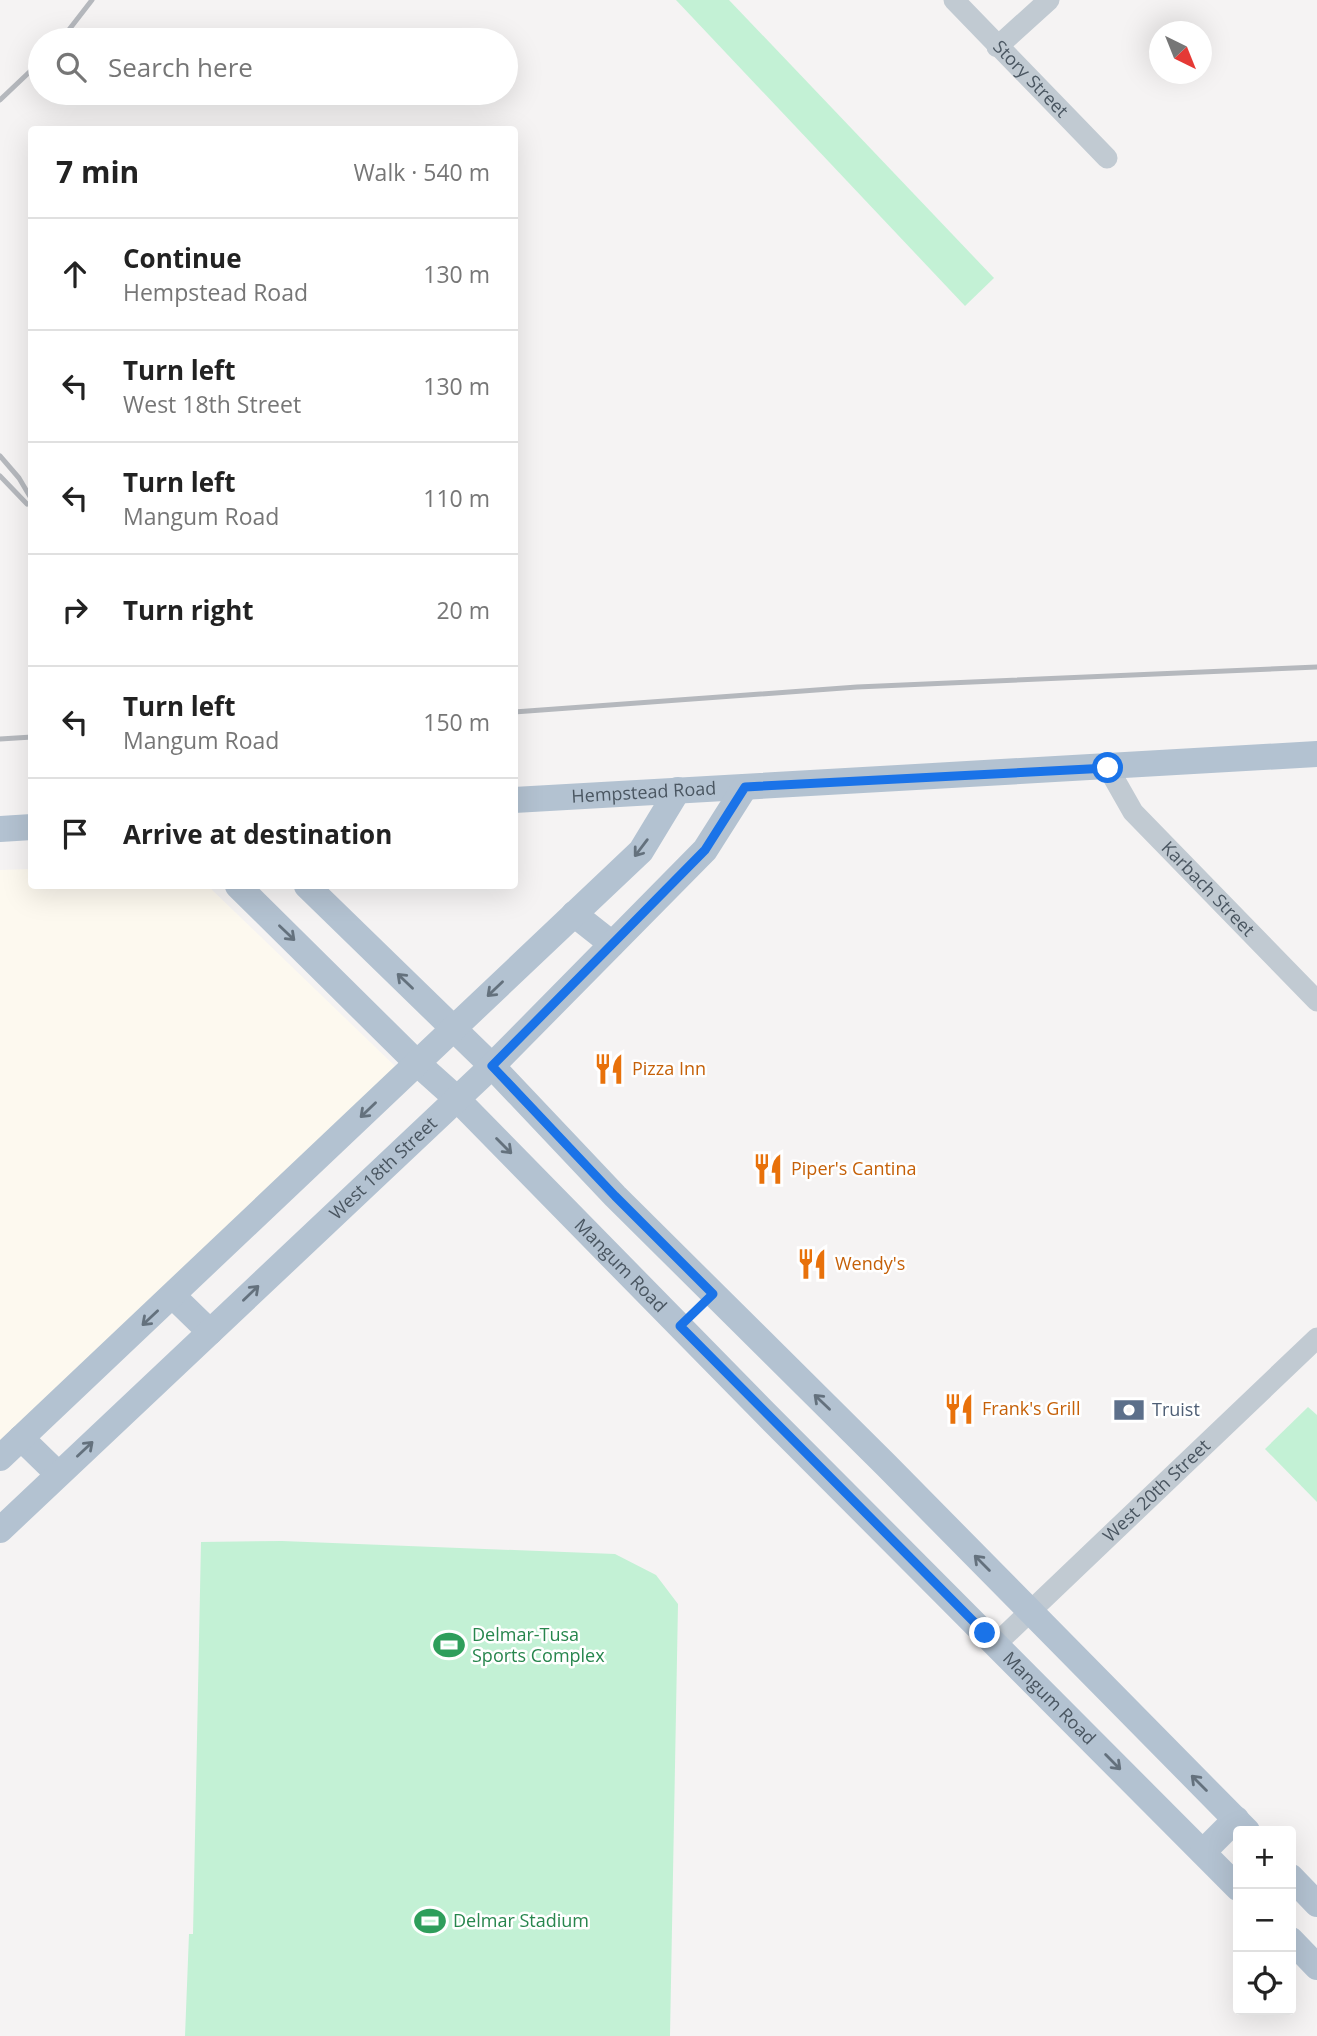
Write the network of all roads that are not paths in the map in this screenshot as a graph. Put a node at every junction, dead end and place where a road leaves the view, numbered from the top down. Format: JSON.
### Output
{"nodes":[{"id":1,"x":954,"y":0,"type":"edge"},
{"id":2,"x":1049,"y":0,"type":"edge"},
{"id":3,"x":997,"y":47,"type":"junction"},
{"id":4,"x":1107,"y":158,"type":"dead end"},
{"id":5,"x":1317,"y":754,"type":"edge"},
{"id":6,"x":1108,"y":768,"type":"junction"},
{"id":7,"x":745,"y":787,"type":"junction"},
{"id":8,"x":678,"y":790,"type":"junction"},
{"id":9,"x":518,"y":800,"type":"edge"},
{"id":10,"x":28,"y":827,"type":"edge"},
{"id":11,"x":0,"y":829,"type":"edge"},
{"id":12,"x":241,"y":889,"type":"edge"},
{"id":13,"x":310,"y":889,"type":"edge"},
{"id":14,"x":574,"y":914,"type":"junction"},
{"id":15,"x":612,"y":944,"type":"junction"},
{"id":16,"x":1317,"y":1001,"type":"edge"},
{"id":17,"x":454,"y":1028,"type":"junction"},
{"id":18,"x":417,"y":1063,"type":"junction"},
{"id":19,"x":492,"y":1066,"type":"junction"},
{"id":20,"x":456,"y":1098,"type":"junction"},
{"id":21,"x":713,"y":1294,"type":"junction"},
{"id":22,"x":173,"y":1296,"type":"junction"},
{"id":23,"x":680,"y":1326,"type":"junction"},
{"id":24,"x":211,"y":1332,"type":"junction"},
{"id":25,"x":1317,"y":1338,"type":"edge"},
{"id":26,"x":21,"y":1438,"type":"junction"},
{"id":27,"x":0,"y":1458,"type":"edge"},
{"id":28,"x":58,"y":1475,"type":"junction"},
{"id":29,"x":0,"y":1530,"type":"edge"},
{"id":30,"x":1030,"y":1611,"type":"junction"},
{"id":31,"x":996,"y":1644,"type":"junction"},
{"id":32,"x":1241,"y":1825,"type":"edge"},
{"id":33,"x":1203,"y":1852,"type":"junction"},
{"id":34,"x":1296,"y":1882,"type":"edge"},
{"id":35,"x":1233,"y":1883,"type":"edge"},
{"id":36,"x":1317,"y":1904,"type":"edge"},
{"id":37,"x":1296,"y":1945,"type":"edge"},
{"id":38,"x":1317,"y":1967,"type":"edge"}],
"edges":[{"from":1,"to":3,"type":"street","name":"Story Street"},
{"from":2,"to":3,"type":"street"},
{"from":3,"to":4,"type":"street","name":"Story Street"},
{"from":5,"to":6,"type":"main road","name":"Hempstead Road"},
{"from":6,"to":7,"type":"main road","name":"Hempstead Road"},
{"from":6,"to":16,"type":"street","name":"Karbach Street"},
{"from":7,"to":8,"type":"main road","name":"Hempstead Road"},
{"from":7,"to":15,"type":"main road","name":"West 18th Street"},
{"from":8,"to":9,"type":"main road","name":"Hempstead Road"},
{"from":8,"to":14,"type":"main road","one_way":true},
{"from":10,"to":11,"type":"main road"},
{"from":12,"to":18,"type":"main road","name":"Mangum Road","one_way":true},
{"from":17,"to":13,"type":"main road","one_way":true},
{"from":14,"to":15,"type":"main road"},
{"from":14,"to":17,"type":"main road","one_way":true},
{"from":15,"to":19,"type":"main road","name":"West 18th Street"},
{"from":17,"to":18,"type":"main road"},
{"from":17,"to":19,"type":"main road"},
{"from":18,"to":20,"type":"main road","name":"Mangum Road"},
{"from":18,"to":22,"type":"main road","one_way":true},
{"from":19,"to":20,"type":"main road","name":"West 18th Street"},
{"from":19,"to":21,"type":"main road"},
{"from":20,"to":23,"type":"main road","name":"Mangum Road","one_way":true},
{"from":24,"to":20,"type":"main road","name":"West 18th Street","one_way":true},
{"from":21,"to":23,"type":"main road"},
{"from":30,"to":21,"type":"main road","one_way":true},
{"from":22,"to":24,"type":"main road"},
{"from":22,"to":26,"type":"main road","one_way":true},
{"from":23,"to":31,"type":"main road","name":"Mangum Road"},
{"from":28,"to":24,"type":"main road","name":"West 18th Street","one_way":true},
{"from":25,"to":30,"type":"street","name":"West 20th Street"},
{"from":26,"to":27,"type":"main road"},
{"from":26,"to":28,"type":"main road"},
{"from":28,"to":29,"type":"main road","name":"West 18th Street"},
{"from":30,"to":31,"type":"street","name":"West 20th Street"},
{"from":32,"to":30,"type":"main road","one_way":true},
{"from":31,"to":33,"type":"main road","name":"Mangum Road","one_way":true},
{"from":32,"to":33,"type":"main road"},
{"from":33,"to":35,"type":"main road","name":"Mangum Road"},
{"from":34,"to":36,"type":"main road"},
{"from":37,"to":38,"type":"main road"}]}
